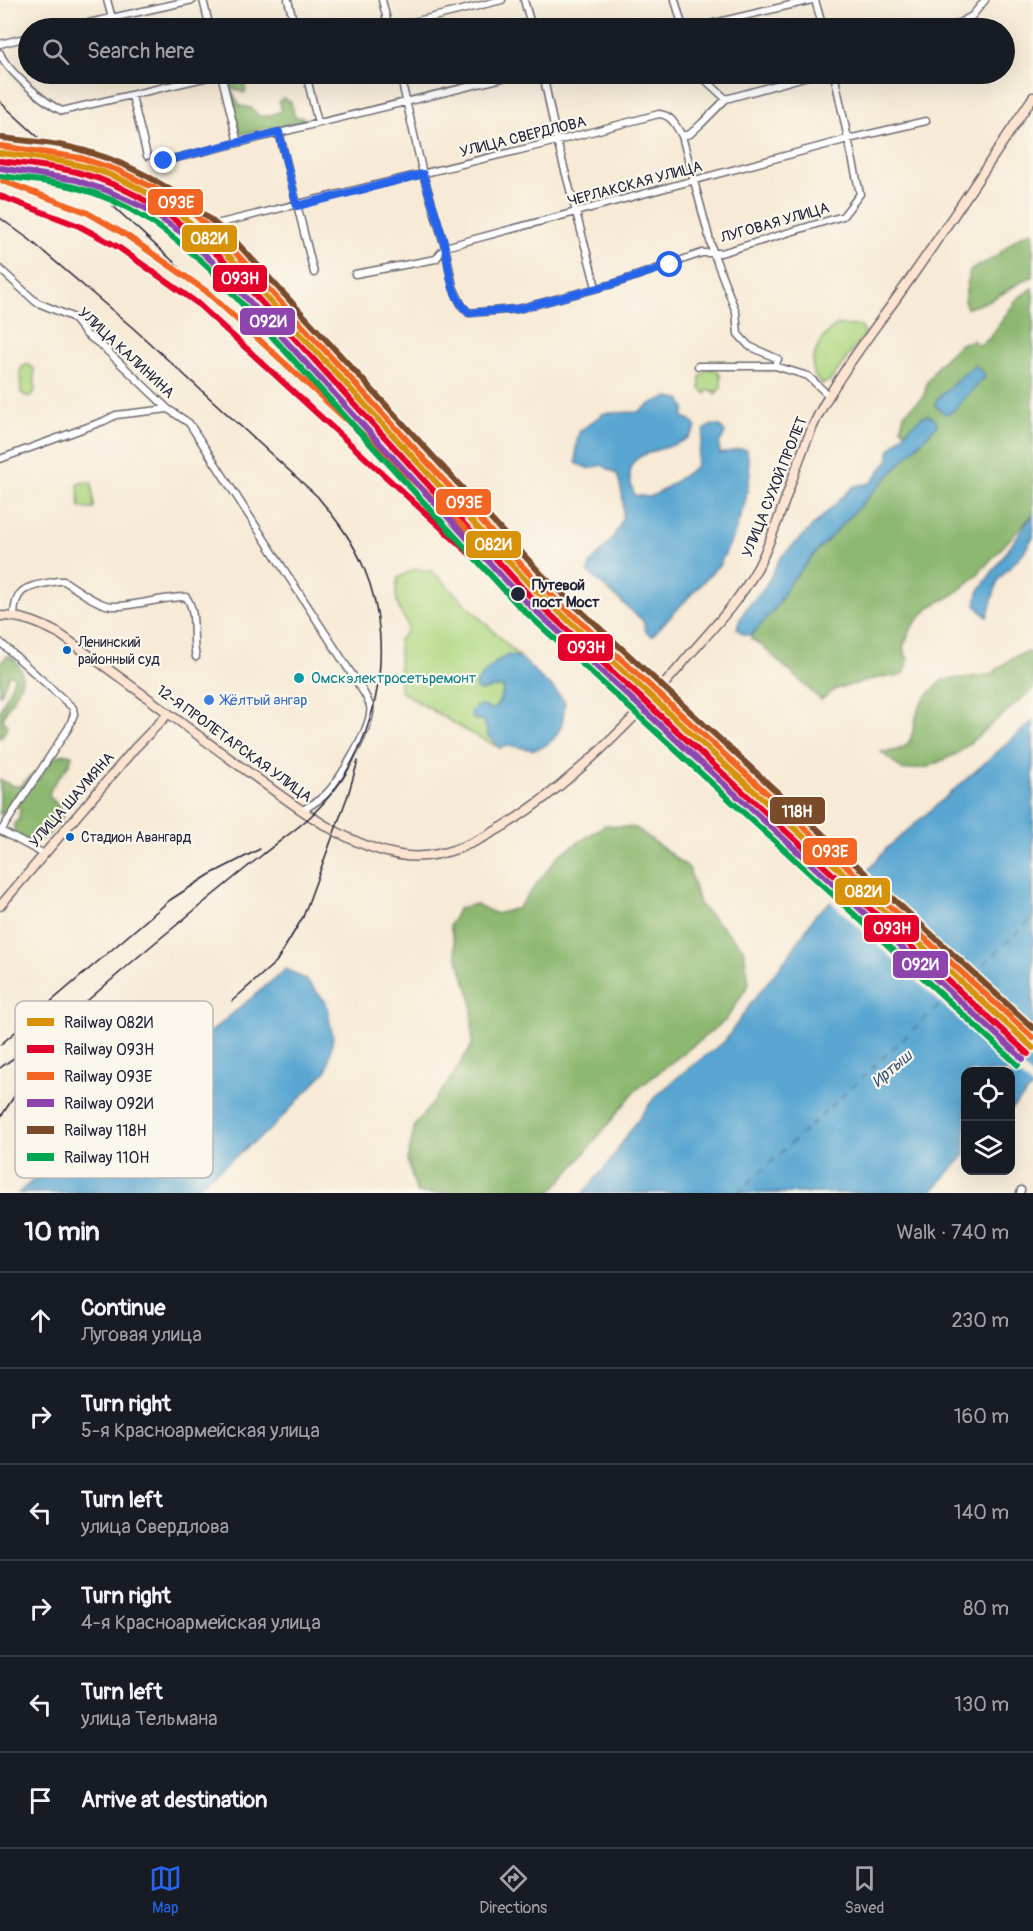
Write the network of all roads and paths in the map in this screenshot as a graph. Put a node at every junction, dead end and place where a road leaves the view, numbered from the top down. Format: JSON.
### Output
{"nodes":[{"id":1,"x":107,"y":0,"type":"edge"},
{"id":2,"x":193,"y":0,"type":"edge"},
{"id":3,"x":203,"y":0,"type":"edge"},
{"id":4,"x":288,"y":0,"type":"edge"},
{"id":5,"x":382,"y":0,"type":"edge"},
{"id":6,"x":502,"y":0,"type":"edge"},
{"id":7,"x":524,"y":0,"type":"edge"},
{"id":8,"x":675,"y":0,"type":"edge"},
{"id":9,"x":814,"y":0,"type":"edge"},
{"id":10,"x":985,"y":0,"type":"edge"},
{"id":11,"x":112,"y":18,"type":"joint"},
{"id":12,"x":208,"y":18,"type":"edge"},
{"id":13,"x":292,"y":18,"type":"edge"},
{"id":14,"x":386,"y":18,"type":"edge"},
{"id":15,"x":429,"y":18,"type":"edge"},
{"id":16,"x":529,"y":18,"type":"edge"},
{"id":17,"x":680,"y":18,"type":"edge"},
{"id":18,"x":736,"y":18,"type":"edge"},
{"id":19,"x":820,"y":18,"type":"edge"},
{"id":20,"x":968,"y":18,"type":"edge"},
{"id":21,"x":18,"y":40,"type":"edge"},
{"id":22,"x":0,"y":44,"type":"edge"},
{"id":23,"x":0,"y":52,"type":"edge"},
{"id":24,"x":18,"y":75,"type":"edge"},
{"id":25,"x":28,"y":84,"type":"edge"},
{"id":26,"x":181,"y":84,"type":"edge"},
{"id":27,"x":224,"y":84,"type":"edge"},
{"id":28,"x":308,"y":84,"type":"edge"},
{"id":29,"x":402,"y":84,"type":"edge"},
{"id":30,"x":476,"y":84,"type":"edge"},
{"id":31,"x":545,"y":84,"type":"edge"},
{"id":32,"x":710,"y":84,"type":"edge"},
{"id":33,"x":779,"y":84,"type":"edge"},
{"id":34,"x":836,"y":84,"type":"edge"},
{"id":35,"x":132,"y":96,"type":"junction"},
{"id":36,"x":1033,"y":97,"type":"edge"},
{"id":37,"x":726,"y":99,"type":"junction"},
{"id":38,"x":406,"y":100,"type":"junction"},
{"id":39,"x":926,"y":120,"type":"dead end"},
{"id":40,"x":318,"y":123,"type":"junction"},
{"id":41,"x":279,"y":132,"type":"junction"},
{"id":42,"x":682,"y":136,"type":"junction"},
{"id":43,"x":848,"y":139,"type":"junction"},
{"id":44,"x":557,"y":141,"type":"junction"},
{"id":45,"x":238,"y":142,"type":"junction"},
{"id":46,"x":147,"y":156,"type":"dead end"},
{"id":47,"x":164,"y":161,"type":"dead end"},
{"id":48,"x":423,"y":174,"type":"junction"},
{"id":49,"x":694,"y":181,"type":"junction"},
{"id":50,"x":297,"y":206,"type":"junction"},
{"id":51,"x":576,"y":212,"type":"junction"},
{"id":52,"x":212,"y":225,"type":"dead end"},
{"id":53,"x":445,"y":247,"type":"junction"},
{"id":54,"x":712,"y":252,"type":"junction"},
{"id":55,"x":0,"y":269,"type":"edge"},
{"id":56,"x":314,"y":273,"type":"dead end"},
{"id":57,"x":355,"y":274,"type":"dead end"},
{"id":58,"x":596,"y":287,"type":"junction"},
{"id":59,"x":698,"y":366,"type":"dead end"},
{"id":60,"x":775,"y":366,"type":"junction"},
{"id":61,"x":829,"y":396,"type":"junction"},
{"id":62,"x":168,"y":409,"type":"junction"},
{"id":63,"x":0,"y":459,"type":"edge"},
{"id":64,"x":0,"y":616,"type":"edge"},
{"id":65,"x":14,"y":616,"type":"junction"},
{"id":66,"x":0,"y":642,"type":"edge"},
{"id":67,"x":196,"y":657,"type":"dead end"},
{"id":68,"x":168,"y":714,"type":"junction"},
{"id":69,"x":303,"y":810,"type":"junction"},
{"id":70,"x":381,"y":850,"type":"joint"},
{"id":71,"x":44,"y":854,"type":"junction"},
{"id":72,"x":0,"y":906,"type":"edge"}],
"edges":[{"from":1,"to":11,"type":"street"},
{"from":2,"to":11,"type":"street"},
{"from":3,"to":12,"type":"street"},
{"from":4,"to":13,"type":"street"},
{"from":5,"to":14,"type":"street"},
{"from":6,"to":15,"type":"street"},
{"from":7,"to":16,"type":"street"},
{"from":8,"to":17,"type":"street"},
{"from":9,"to":18,"type":"street"},
{"from":9,"to":19,"type":"street"},
{"from":10,"to":20,"type":"street"},
{"from":21,"to":22,"type":"street"},
{"from":23,"to":24,"type":"street"},
{"from":25,"to":35,"type":"street"},
{"from":26,"to":35,"type":"street"},
{"from":27,"to":45,"type":"street"},
{"from":28,"to":40,"type":"street"},
{"from":29,"to":38,"type":"street"},
{"from":30,"to":38,"type":"street"},
{"from":31,"to":44,"type":"street"},
{"from":32,"to":37,"type":"street"},
{"from":33,"to":37,"type":"street"},
{"from":34,"to":43,"type":"street"},
{"from":35,"to":46,"type":"street"},
{"from":36,"to":61,"type":"main road","name":"УЛИЦА СУХОЙ ПРОЛЕТ"},
{"from":37,"to":42,"type":"street"},
{"from":38,"to":40,"type":"street"},
{"from":38,"to":48,"type":"street"},
{"from":39,"to":43,"type":"street","name":"ЧЕРЛАКСКАЯ УЛИЦА"},
{"from":40,"to":41,"type":"street"},
{"from":41,"to":45,"type":"street"},
{"from":41,"to":50,"type":"street"},
{"from":42,"to":44,"type":"street","name":"УЛИЦА СВЕРДЛОВА"},
{"from":42,"to":49,"type":"street"},
{"from":43,"to":49,"type":"street","name":"ЧЕРЛАКСКАЯ УЛИЦА"},
{"from":43,"to":54,"type":"street","name":"ЛУГОВАЯ УЛИЦА"},
{"from":44,"to":48,"type":"street","name":"УЛИЦА СВЕРДЛОВА"},
{"from":44,"to":51,"type":"street"},
{"from":45,"to":47,"type":"street"},
{"from":48,"to":50,"type":"street","name":"УЛИЦА СВЕРДЛОВА"},
{"from":48,"to":53,"type":"street"},
{"from":49,"to":51,"type":"street","name":"ЧЕРЛАКСКАЯ УЛИЦА"},
{"from":49,"to":54,"type":"street"},
{"from":50,"to":52,"type":"street","name":"УЛИЦА СВЕРДЛОВА"},
{"from":50,"to":56,"type":"street"},
{"from":51,"to":53,"type":"street","name":"ЧЕРЛАКСКАЯ УЛИЦА"},
{"from":51,"to":58,"type":"street"},
{"from":53,"to":57,"type":"street","name":"ЧЕРЛАКСКАЯ УЛИЦА"},
{"from":53,"to":58,"type":"street","name":"ЛУГОВАЯ УЛИЦА"},
{"from":54,"to":58,"type":"street","name":"ЛУГОВАЯ УЛИЦА"},
{"from":54,"to":60,"type":"street"},
{"from":55,"to":62,"type":"street","name":"УЛИЦА КАЛИНИНА"},
{"from":59,"to":60,"type":"street"},
{"from":60,"to":61,"type":"street"},
{"from":61,"to":70,"type":"main road","name":"УЛИЦА СУХОЙ ПРОЛЕТ"},
{"from":62,"to":63,"type":"street"},
{"from":62,"to":69,"type":"street","name":"УЛИЦА КАЛИНИНА"},
{"from":64,"to":65,"type":"main road","name":"12-Я ПРОЛЕТАРСКАЯ УЛИЦА"},
{"from":65,"to":67,"type":"street"},
{"from":65,"to":68,"type":"main road","name":"12-Я ПРОЛЕТАРСКАЯ УЛИЦА"},
{"from":66,"to":71,"type":"street"},
{"from":68,"to":69,"type":"main road","name":"12-Я ПРОЛЕТАРСКАЯ УЛИЦА"},
{"from":68,"to":71,"type":"main road","name":"УЛИЦА ШАУМЯНА"},
{"from":69,"to":70,"type":"main road","name":"12-Я ПРОЛЕТАРСКАЯ УЛИЦА"},
{"from":71,"to":72,"type":"main road","name":"УЛИЦА ШАУМЯНА"}]}
